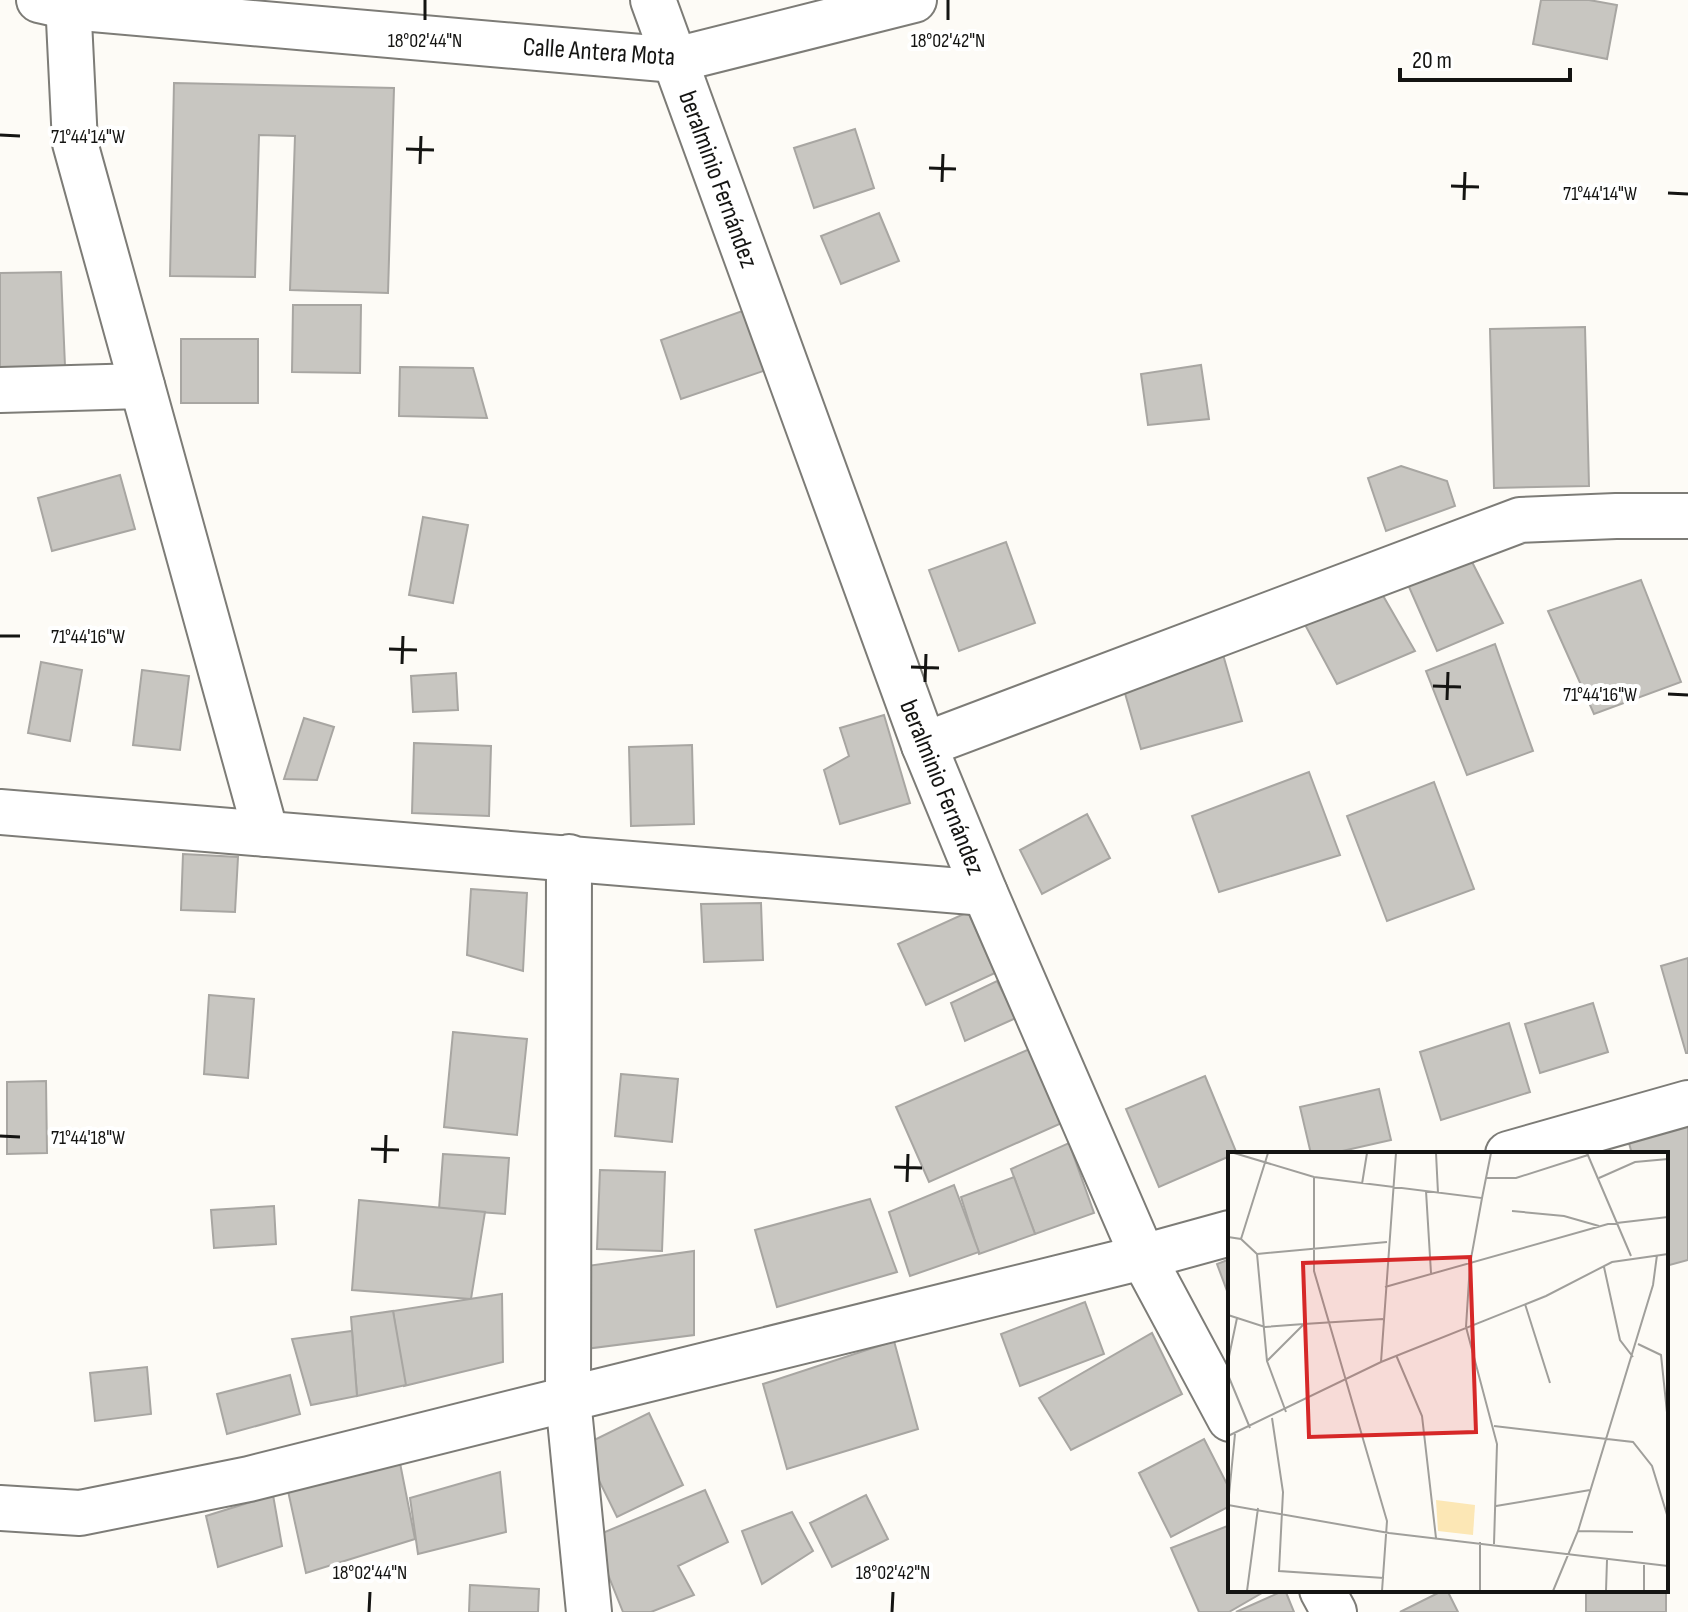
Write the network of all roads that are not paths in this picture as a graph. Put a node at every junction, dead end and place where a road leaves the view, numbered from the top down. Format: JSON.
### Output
{"nodes":[{"id":1,"x":653,"y":0,"type":"edge"},
{"id":2,"x":914,"y":0,"type":"edge"},
{"id":3,"x":59,"y":2,"type":"edge"},
{"id":4,"x":675,"y":60,"type":"junction"},
{"id":5,"x":142,"y":386,"type":"junction"},
{"id":6,"x":0,"y":390,"type":"edge"},
{"id":7,"x":1688,"y":516,"type":"edge"},
{"id":8,"x":924,"y":745,"type":"junction"},
{"id":9,"x":0,"y":812,"type":"edge"},
{"id":10,"x":266,"y":834,"type":"junction"},
{"id":11,"x":569,"y":857,"type":"junction"},
{"id":12,"x":985,"y":893,"type":"junction"},
{"id":13,"x":1688,"y":1103,"type":"edge"},
{"id":14,"x":1515,"y":1152,"type":"edge"},
{"id":15,"x":1228,"y":1234,"type":"edge"},
{"id":16,"x":1143,"y":1257,"type":"junction"},
{"id":17,"x":568,"y":1399,"type":"junction"},
{"id":18,"x":1228,"y":1415,"type":"edge"},
{"id":19,"x":0,"y":1508,"type":"edge"},
{"id":20,"x":1323,"y":1592,"type":"edge"},
{"id":21,"x":589,"y":1612,"type":"edge"},
{"id":22,"x":1334,"y":1612,"type":"edge"}],
"edges":[{"from":1,"to":4,"type":"street","name":"beralminio Fernández"},
{"from":2,"to":4,"type":"street","name":"Calle Antera Mota"},
{"from":3,"to":4,"type":"street","name":"Calle Antera Mota"},
{"from":3,"to":5,"type":"street"},
{"from":4,"to":8,"type":"street","name":"beralminio Fernández"},
{"from":5,"to":6,"type":"street"},
{"from":5,"to":10,"type":"street"},
{"from":7,"to":8,"type":"street"},
{"from":8,"to":12,"type":"street","name":"beralminio Fernández"},
{"from":9,"to":10,"type":"street"},
{"from":10,"to":11,"type":"street"},
{"from":11,"to":12,"type":"street"},
{"from":11,"to":17,"type":"street"},
{"from":12,"to":16,"type":"street","name":"beralminio Fernández"},
{"from":13,"to":14,"type":"street"},
{"from":15,"to":16,"type":"street"},
{"from":16,"to":17,"type":"street"},
{"from":16,"to":18,"type":"street","name":"beralminio Fernández"},
{"from":17,"to":19,"type":"street"},
{"from":17,"to":21,"type":"street"},
{"from":20,"to":22,"type":"street"}]}
